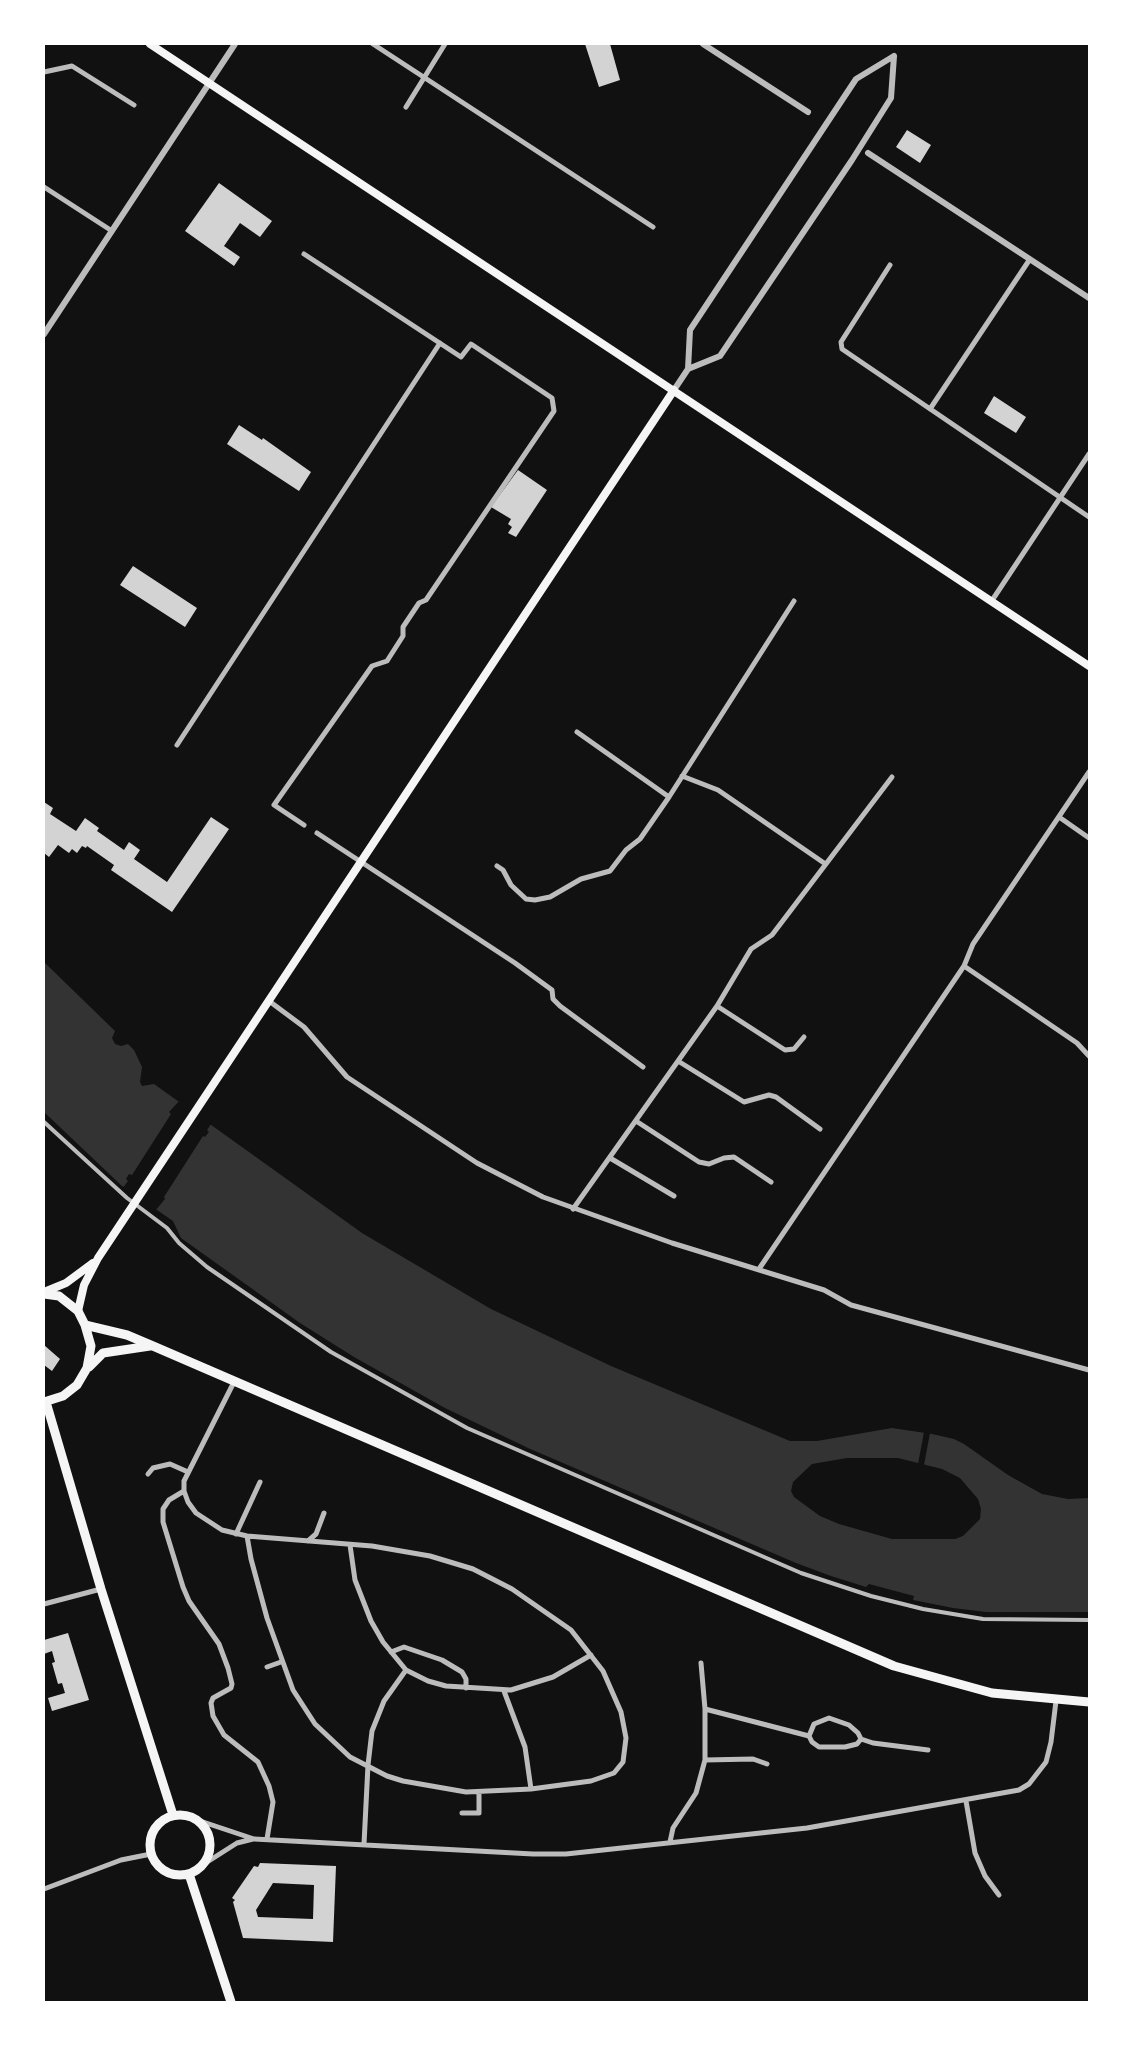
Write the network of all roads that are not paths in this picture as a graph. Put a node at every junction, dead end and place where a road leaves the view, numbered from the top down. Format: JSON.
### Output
{"nodes":[{"id":1,"x":150,"y":44,"type":"edge"},
{"id":2,"x":235,"y":44,"type":"edge"},
{"id":3,"x":373,"y":44,"type":"edge"},
{"id":4,"x":446,"y":44,"type":"edge"},
{"id":5,"x":703,"y":44,"type":"edge"},
{"id":6,"x":44,"y":72,"type":"edge"},
{"id":7,"x":424,"y":78,"type":"junction"},
{"id":8,"x":209,"y":83,"type":"junction"},
{"id":9,"x":134,"y":105,"type":"dead end"},
{"id":10,"x":406,"y":107,"type":"dead end"},
{"id":11,"x":808,"y":112,"type":"dead end"},
{"id":12,"x":868,"y":153,"type":"dead end"},
{"id":13,"x":44,"y":187,"type":"edge"},
{"id":14,"x":653,"y":227,"type":"dead end"},
{"id":15,"x":112,"y":231,"type":"junction"},
{"id":16,"x":304,"y":254,"type":"dead end"},
{"id":17,"x":1030,"y":259,"type":"junction"},
{"id":18,"x":890,"y":266,"type":"dead end"},
{"id":19,"x":1089,"y":298,"type":"edge"},
{"id":20,"x":44,"y":334,"type":"edge"},
{"id":21,"x":440,"y":344,"type":"junction"},
{"id":22,"x":688,"y":369,"type":"junction"},
{"id":23,"x":674,"y":390,"type":"junction"},
{"id":24,"x":930,"y":409,"type":"junction"},
{"id":25,"x":1089,"y":454,"type":"edge"},
{"id":26,"x":1059,"y":497,"type":"junction"},
{"id":27,"x":1089,"y":517,"type":"edge"},
{"id":28,"x":794,"y":600,"type":"dead end"},
{"id":29,"x":992,"y":602,"type":"junction"},
{"id":30,"x":1089,"y":666,"type":"edge"},
{"id":31,"x":577,"y":732,"type":"dead end"},
{"id":32,"x":177,"y":745,"type":"dead end"},
{"id":33,"x":1089,"y":772,"type":"edge"},
{"id":34,"x":682,"y":776,"type":"junction"},
{"id":35,"x":892,"y":777,"type":"dead end"},
{"id":36,"x":669,"y":797,"type":"junction"},
{"id":37,"x":1059,"y":817,"type":"junction"},
{"id":38,"x":304,"y":825,"type":"dead end"},
{"id":39,"x":317,"y":833,"type":"dead end"},
{"id":40,"x":1089,"y":838,"type":"edge"},
{"id":41,"x":361,"y":862,"type":"junction"},
{"id":42,"x":824,"y":863,"type":"junction"},
{"id":43,"x":497,"y":866,"type":"dead end"},
{"id":44,"x":964,"y":966,"type":"junction"},
{"id":45,"x":269,"y":1001,"type":"junction"},
{"id":46,"x":717,"y":1006,"type":"junction"},
{"id":47,"x":804,"y":1037,"type":"dead end"},
{"id":48,"x":1089,"y":1056,"type":"edge"},
{"id":49,"x":678,"y":1061,"type":"junction"},
{"id":50,"x":642,"y":1067,"type":"dead end"},
{"id":51,"x":636,"y":1121,"type":"junction"},
{"id":52,"x":44,"y":1122,"type":"edge"},
{"id":53,"x":820,"y":1128,"type":"dead end"},
{"id":54,"x":610,"y":1158,"type":"junction"},
{"id":55,"x":771,"y":1182,"type":"dead end"},
{"id":56,"x":674,"y":1196,"type":"dead end"},
{"id":57,"x":573,"y":1209,"type":"junction"},
{"id":58,"x":98,"y":1258,"type":"junction"},
{"id":59,"x":759,"y":1269,"type":"junction"},
{"id":60,"x":44,"y":1293,"type":"edge"},
{"id":61,"x":78,"y":1311,"type":"junction"},
{"id":62,"x":86,"y":1325,"type":"junction"},
{"id":63,"x":153,"y":1346,"type":"junction"},
{"id":64,"x":1089,"y":1370,"type":"edge"},
{"id":65,"x":82,"y":1378,"type":"junction"},
{"id":66,"x":234,"y":1382,"type":"junction"},
{"id":67,"x":45,"y":1402,"type":"edge"},
{"id":68,"x":188,"y":1472,"type":"junction"},
{"id":69,"x":148,"y":1474,"type":"dead end"},
{"id":70,"x":260,"y":1482,"type":"dead end"},
{"id":71,"x":184,"y":1490,"type":"junction"},
{"id":72,"x":324,"y":1513,"type":"dead end"},
{"id":73,"x":236,"y":1534,"type":"junction"},
{"id":74,"x":248,"y":1536,"type":"junction"},
{"id":75,"x":307,"y":1541,"type":"junction"},
{"id":76,"x":350,"y":1545,"type":"junction"},
{"id":77,"x":101,"y":1590,"type":"junction"},
{"id":78,"x":44,"y":1604,"type":"edge"},
{"id":79,"x":1089,"y":1620,"type":"edge"},
{"id":80,"x":391,"y":1652,"type":"junction"},
{"id":81,"x":591,"y":1655,"type":"junction"},
{"id":82,"x":281,"y":1662,"type":"junction"},
{"id":83,"x":701,"y":1663,"type":"dead end"},
{"id":84,"x":267,"y":1667,"type":"dead end"},
{"id":85,"x":406,"y":1670,"type":"junction"},
{"id":86,"x":466,"y":1688,"type":"junction"},
{"id":87,"x":504,"y":1691,"type":"junction"},
{"id":88,"x":1056,"y":1701,"type":"junction"},
{"id":89,"x":1089,"y":1702,"type":"edge"},
{"id":90,"x":705,"y":1709,"type":"junction"},
{"id":91,"x":809,"y":1736,"type":"junction"},
{"id":92,"x":861,"y":1739,"type":"junction"},
{"id":93,"x":928,"y":1750,"type":"dead end"},
{"id":94,"x":705,"y":1760,"type":"junction"},
{"id":95,"x":767,"y":1764,"type":"dead end"},
{"id":96,"x":368,"y":1765,"type":"junction"},
{"id":97,"x":531,"y":1789,"type":"junction"},
{"id":98,"x":479,"y":1792,"type":"junction"},
{"id":99,"x":966,"y":1801,"type":"junction"},
{"id":100,"x":462,"y":1813,"type":"dead end"},
{"id":101,"x":173,"y":1815,"type":"junction"},
{"id":102,"x":200,"y":1821,"type":"junction"},
{"id":103,"x":254,"y":1838,"type":"junction"},
{"id":104,"x":267,"y":1839,"type":"junction"},
{"id":105,"x":670,"y":1842,"type":"junction"},
{"id":106,"x":364,"y":1844,"type":"junction"},
{"id":107,"x":151,"y":1854,"type":"junction"},
{"id":108,"x":204,"y":1864,"type":"junction"},
{"id":109,"x":189,"y":1874,"type":"junction"},
{"id":110,"x":44,"y":1889,"type":"edge"},
{"id":111,"x":998,"y":1895,"type":"dead end"},
{"id":112,"x":231,"y":2002,"type":"edge"}],
"edges":[{"from":1,"to":8,"type":"main road"},
{"from":2,"to":8,"type":"street"},
{"from":3,"to":7,"type":"street"},
{"from":4,"to":7,"type":"street"},
{"from":5,"to":11,"type":"street"},
{"from":6,"to":9,"type":"street"},
{"from":7,"to":10,"type":"street"},
{"from":7,"to":14,"type":"street"},
{"from":8,"to":15,"type":"street"},
{"from":8,"to":23,"type":"main road"},
{"from":12,"to":17,"type":"street"},
{"from":13,"to":15,"type":"street"},
{"from":15,"to":20,"type":"street"},
{"from":16,"to":21,"type":"street"},
{"from":17,"to":19,"type":"street"},
{"from":17,"to":24,"type":"street"},
{"from":18,"to":24,"type":"street"},
{"from":21,"to":32,"type":"street"},
{"from":21,"to":38,"type":"street"},
{"from":22,"to":22,"type":"street"},
{"from":22,"to":23,"type":"street"},
{"from":23,"to":29,"type":"main road"},
{"from":23,"to":41,"type":"main road"},
{"from":24,"to":26,"type":"street"},
{"from":25,"to":26,"type":"street"},
{"from":26,"to":27,"type":"street"},
{"from":26,"to":29,"type":"street"},
{"from":28,"to":34,"type":"street"},
{"from":29,"to":30,"type":"main road"},
{"from":31,"to":36,"type":"street"},
{"from":33,"to":37,"type":"street"},
{"from":34,"to":36,"type":"street"},
{"from":34,"to":42,"type":"street"},
{"from":35,"to":42,"type":"street"},
{"from":36,"to":43,"type":"street"},
{"from":37,"to":40,"type":"street"},
{"from":37,"to":44,"type":"street"},
{"from":39,"to":41,"type":"street"},
{"from":41,"to":45,"type":"main road"},
{"from":41,"to":50,"type":"street"},
{"from":42,"to":46,"type":"street"},
{"from":44,"to":48,"type":"street"},
{"from":44,"to":59,"type":"street"},
{"from":45,"to":57,"type":"street"},
{"from":45,"to":58,"type":"main road"},
{"from":46,"to":47,"type":"street"},
{"from":46,"to":49,"type":"street"},
{"from":49,"to":51,"type":"street"},
{"from":49,"to":53,"type":"street"},
{"from":51,"to":54,"type":"street"},
{"from":51,"to":55,"type":"street"},
{"from":52,"to":79,"type":"street"},
{"from":54,"to":56,"type":"street"},
{"from":54,"to":57,"type":"street"},
{"from":57,"to":59,"type":"street"},
{"from":58,"to":60,"type":"main road"},
{"from":58,"to":61,"type":"main road"},
{"from":59,"to":64,"type":"street"},
{"from":60,"to":61,"type":"main road"},
{"from":61,"to":62,"type":"main road"},
{"from":62,"to":63,"type":"main road"},
{"from":62,"to":65,"type":"main road"},
{"from":63,"to":65,"type":"main road"},
{"from":63,"to":66,"type":"main road"},
{"from":65,"to":67,"type":"main road"},
{"from":66,"to":68,"type":"street"},
{"from":66,"to":88,"type":"main road"},
{"from":67,"to":77,"type":"main road"},
{"from":68,"to":69,"type":"street"},
{"from":68,"to":71,"type":"street"},
{"from":70,"to":73,"type":"street"},
{"from":71,"to":73,"type":"street"},
{"from":71,"to":104,"type":"street"},
{"from":72,"to":75,"type":"street"},
{"from":73,"to":74,"type":"street"},
{"from":74,"to":75,"type":"street"},
{"from":74,"to":82,"type":"street"},
{"from":75,"to":76,"type":"street"},
{"from":76,"to":80,"type":"street"},
{"from":76,"to":81,"type":"street"},
{"from":77,"to":78,"type":"street"},
{"from":77,"to":101,"type":"main road"},
{"from":80,"to":85,"type":"street"},
{"from":80,"to":86,"type":"street"},
{"from":81,"to":87,"type":"street"},
{"from":81,"to":97,"type":"street"},
{"from":82,"to":84,"type":"street"},
{"from":82,"to":96,"type":"street"},
{"from":83,"to":90,"type":"street"},
{"from":85,"to":86,"type":"street"},
{"from":85,"to":96,"type":"street"},
{"from":86,"to":87,"type":"street"},
{"from":87,"to":97,"type":"street"},
{"from":88,"to":89,"type":"main road"},
{"from":88,"to":99,"type":"street"},
{"from":90,"to":91,"type":"street"},
{"from":90,"to":94,"type":"street"},
{"from":91,"to":92,"type":"street"},
{"from":91,"to":92,"type":"street"},
{"from":92,"to":93,"type":"street"},
{"from":94,"to":95,"type":"street"},
{"from":94,"to":105,"type":"street"},
{"from":96,"to":98,"type":"street"},
{"from":96,"to":106,"type":"street"},
{"from":97,"to":98,"type":"street"},
{"from":98,"to":100,"type":"street"},
{"from":99,"to":105,"type":"street"},
{"from":99,"to":111,"type":"street"},
{"from":101,"to":102,"type":"main road"},
{"from":101,"to":107,"type":"main road"},
{"from":102,"to":103,"type":"street"},
{"from":102,"to":108,"type":"main road"},
{"from":103,"to":104,"type":"street"},
{"from":103,"to":108,"type":"street"},
{"from":104,"to":106,"type":"street"},
{"from":105,"to":106,"type":"street"},
{"from":107,"to":109,"type":"main road"},
{"from":107,"to":110,"type":"street"},
{"from":108,"to":109,"type":"main road"},
{"from":109,"to":112,"type":"main road"}]}
